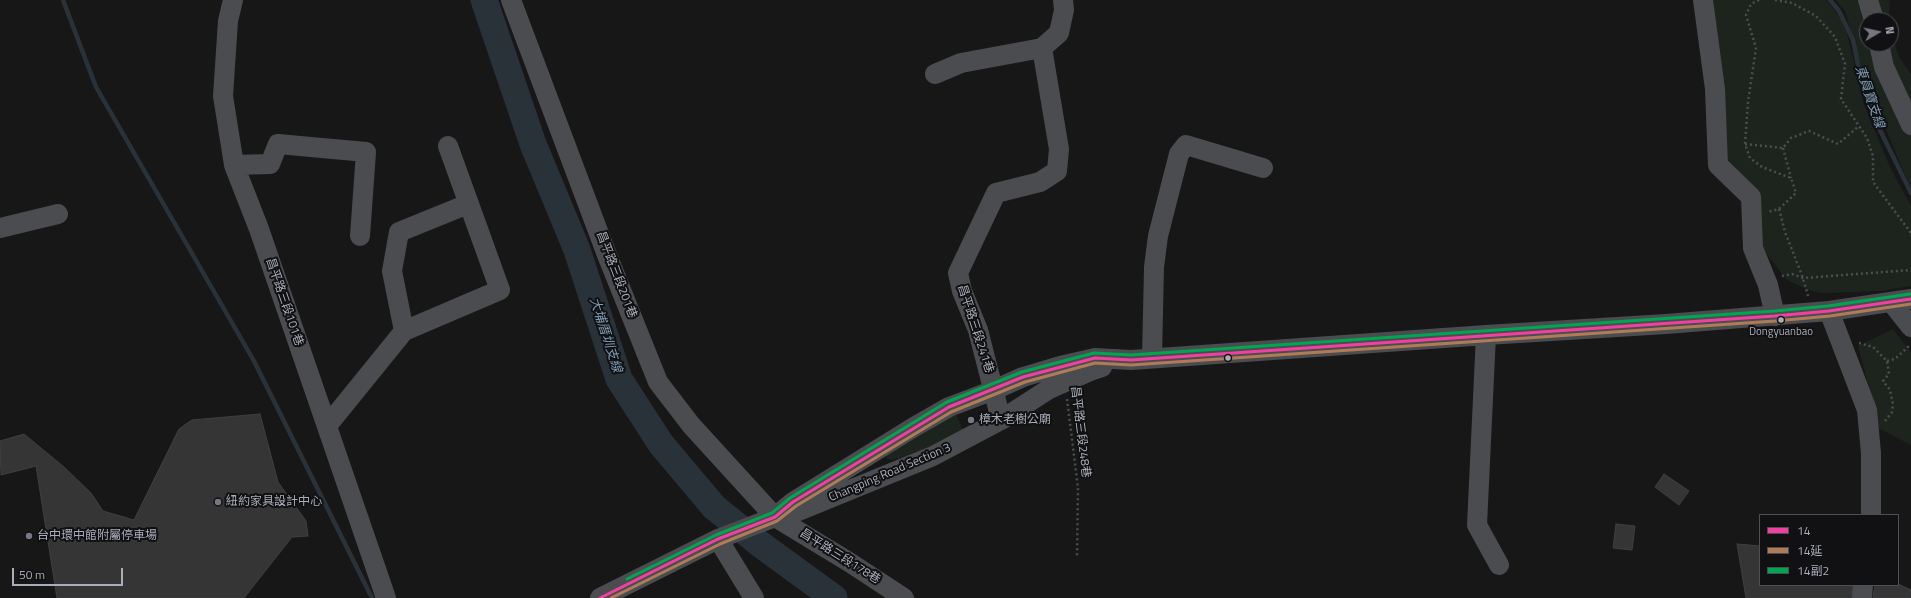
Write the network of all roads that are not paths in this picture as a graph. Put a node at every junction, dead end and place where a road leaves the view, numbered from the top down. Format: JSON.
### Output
{"nodes":[{"id":1,"x":233,"y":0,"type":"edge"},
{"id":2,"x":511,"y":0,"type":"edge"},
{"id":3,"x":1063,"y":0,"type":"edge"},
{"id":4,"x":1703,"y":0,"type":"edge"},
{"id":5,"x":1868,"y":0,"type":"edge"},
{"id":6,"x":1872,"y":12,"type":"edge"},
{"id":7,"x":1042,"y":48,"type":"junction"},
{"id":8,"x":1881,"y":52,"type":"edge"},
{"id":9,"x":935,"y":74,"type":"dead end"},
{"id":10,"x":1911,"y":125,"type":"edge"},
{"id":11,"x":448,"y":146,"type":"dead end"},
{"id":12,"x":234,"y":165,"type":"junction"},
{"id":13,"x":1263,"y":168,"type":"dead end"},
{"id":14,"x":468,"y":204,"type":"junction"},
{"id":15,"x":58,"y":214,"type":"dead end"},
{"id":16,"x":0,"y":228,"type":"edge"},
{"id":17,"x":360,"y":236,"type":"dead end"},
{"id":18,"x":1902,"y":301,"type":"edge"},
{"id":19,"x":1830,"y":311,"type":"junction"},
{"id":20,"x":1775,"y":316,"type":"junction"},
{"id":21,"x":404,"y":331,"type":"junction"},
{"id":22,"x":1486,"y":335,"type":"junction"},
{"id":23,"x":1910,"y":336,"type":"edge"},
{"id":24,"x":1152,"y":358,"type":"junction"},
{"id":25,"x":1131,"y":360,"type":"junction"},
{"id":26,"x":994,"y":390,"type":"junction"},
{"id":27,"x":1001,"y":420,"type":"junction"},
{"id":28,"x":327,"y":426,"type":"junction"},
{"id":29,"x":1871,"y":514,"type":"edge"},
{"id":30,"x":775,"y":517,"type":"junction"},
{"id":31,"x":718,"y":539,"type":"junction"},
{"id":32,"x":1499,"y":565,"type":"dead end"},
{"id":33,"x":1863,"y":586,"type":"edge"},
{"id":34,"x":633,"y":590,"type":"edge"},
{"id":35,"x":386,"y":598,"type":"edge"},
{"id":36,"x":600,"y":598,"type":"edge"},
{"id":37,"x":754,"y":598,"type":"edge"},
{"id":38,"x":904,"y":598,"type":"edge"},
{"id":39,"x":1862,"y":598,"type":"edge"}],
"edges":[{"from":1,"to":12,"type":"street","name":"昌平路三段101巷"},
{"from":2,"to":30,"type":"street","name":"昌平路三段201巷"},
{"from":3,"to":7,"type":"street"},
{"from":4,"to":20,"type":"street"},
{"from":5,"to":6,"type":"street"},
{"from":7,"to":9,"type":"street"},
{"from":7,"to":26,"type":"street","name":"昌平路三段241巷"},
{"from":8,"to":10,"type":"street"},
{"from":11,"to":14,"type":"street"},
{"from":12,"to":17,"type":"street"},
{"from":12,"to":28,"type":"street","name":"昌平路三段101巷"},
{"from":13,"to":24,"type":"street"},
{"from":14,"to":21,"type":"street"},
{"from":14,"to":21,"type":"street"},
{"from":15,"to":16,"type":"street"},
{"from":18,"to":19,"type":"street","name":"Changping Road Section 3"},
{"from":18,"to":23,"type":"street"},
{"from":19,"to":20,"type":"street","name":"Changping Road Section 3"},
{"from":19,"to":29,"type":"street"},
{"from":20,"to":22,"type":"street","name":"Changping Road Section 3"},
{"from":21,"to":28,"type":"street"},
{"from":22,"to":24,"type":"street","name":"Changping Road Section 3"},
{"from":22,"to":32,"type":"street"},
{"from":24,"to":25,"type":"street","name":"Changping Road Section 3"},
{"from":25,"to":26,"type":"street","name":"Changping Road Section 3"},
{"from":25,"to":27,"type":"street","name":"Changping Road Section 3"},
{"from":26,"to":27,"type":"street","name":"昌平路三段241巷"},
{"from":26,"to":30,"type":"street","name":"Changping Road Section 3"},
{"from":27,"to":30,"type":"street","name":"Changping Road Section 3"},
{"from":28,"to":35,"type":"street","name":"昌平路三段101巷"},
{"from":30,"to":31,"type":"street","name":"Changping Road Section 3"},
{"from":30,"to":38,"type":"street","name":"昌平路三段178巷"},
{"from":31,"to":34,"type":"street","name":"Changping Road Section 3"},
{"from":31,"to":37,"type":"street"},
{"from":33,"to":39,"type":"street"},
{"from":34,"to":36,"type":"street","name":"Changping Road Section 3"}]}
